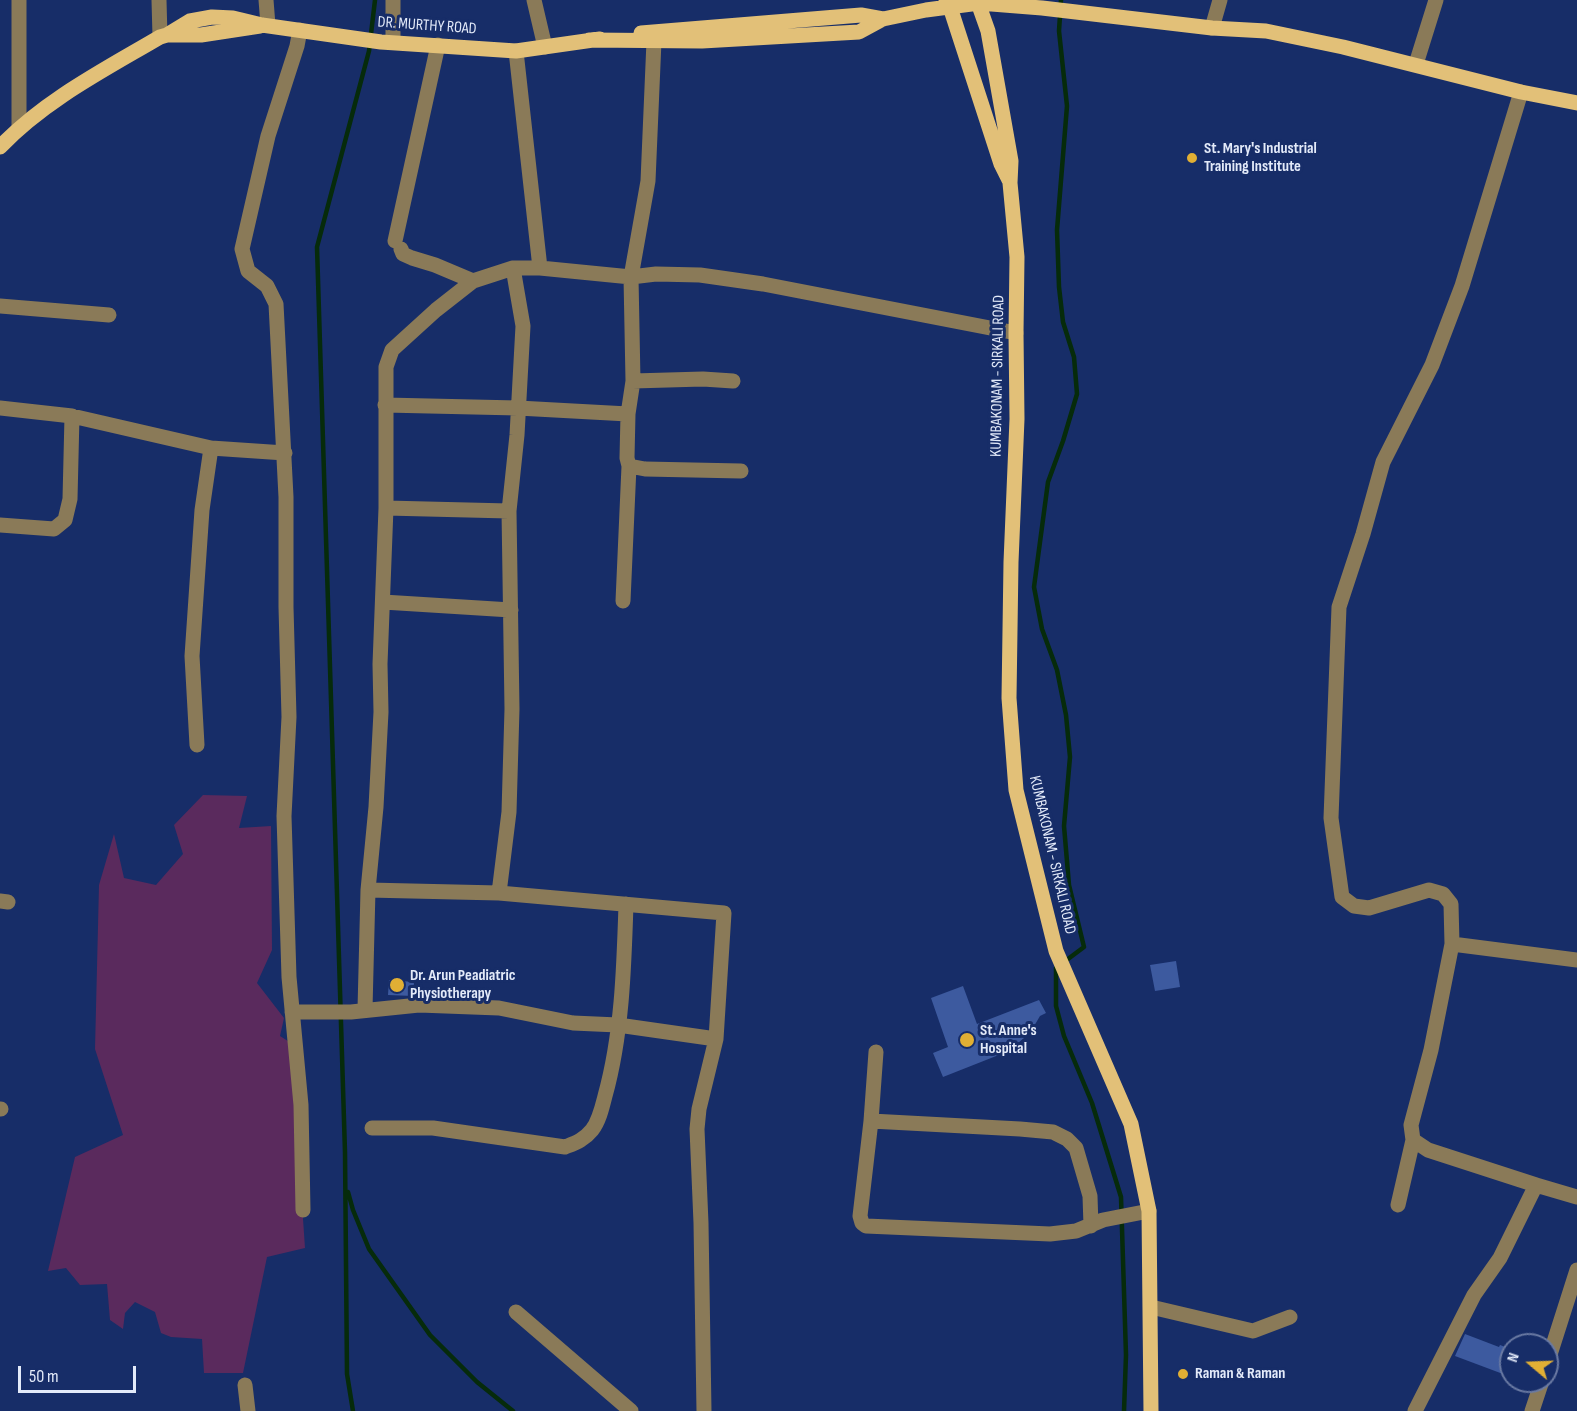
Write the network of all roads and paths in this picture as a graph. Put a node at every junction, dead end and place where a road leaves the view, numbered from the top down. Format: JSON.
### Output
{"nodes":[{"id":1,"x":19,"y":0,"type":"edge"},
{"id":2,"x":159,"y":0,"type":"edge"},
{"id":3,"x":266,"y":0,"type":"edge"},
{"id":4,"x":393,"y":0,"type":"edge"},
{"id":5,"x":534,"y":0,"type":"edge"},
{"id":6,"x":1220,"y":0,"type":"edge"},
{"id":7,"x":1436,"y":0,"type":"edge"},
{"id":8,"x":978,"y":2,"type":"edge"},
{"id":9,"x":948,"y":3,"type":"edge"},
{"id":10,"x":1045,"y":6,"type":"edge"},
{"id":11,"x":883,"y":19,"type":"junction"},
{"id":12,"x":265,"y":25,"type":"junction"},
{"id":13,"x":1212,"y":28,"type":"junction"},
{"id":14,"x":300,"y":30,"type":"junction"},
{"id":15,"x":164,"y":36,"type":"junction"},
{"id":16,"x":590,"y":40,"type":"junction"},
{"id":17,"x":654,"y":41,"type":"junction"},
{"id":18,"x":387,"y":42,"type":"junction"},
{"id":19,"x":438,"y":45,"type":"junction"},
{"id":20,"x":545,"y":46,"type":"junction"},
{"id":21,"x":516,"y":51,"type":"junction"},
{"id":22,"x":1416,"y":64,"type":"junction"},
{"id":23,"x":1521,"y":92,"type":"junction"},
{"id":24,"x":1577,"y":103,"type":"edge"},
{"id":25,"x":19,"y":127,"type":"junction"},
{"id":26,"x":0,"y":147,"type":"edge"},
{"id":27,"x":1010,"y":183,"type":"junction"},
{"id":28,"x":540,"y":267,"type":"junction"},
{"id":29,"x":513,"y":268,"type":"junction"},
{"id":30,"x":632,"y":278,"type":"junction"},
{"id":31,"x":473,"y":281,"type":"junction"},
{"id":32,"x":0,"y":306,"type":"edge"},
{"id":33,"x":109,"y":315,"type":"dead end"},
{"id":34,"x":1016,"y":333,"type":"junction"},
{"id":35,"x":633,"y":381,"type":"junction"},
{"id":36,"x":733,"y":381,"type":"dead end"},
{"id":37,"x":385,"y":405,"type":"junction"},
{"id":38,"x":0,"y":408,"type":"edge"},
{"id":39,"x":518,"y":408,"type":"junction"},
{"id":40,"x":628,"y":414,"type":"junction"},
{"id":41,"x":72,"y":416,"type":"junction"},
{"id":42,"x":211,"y":448,"type":"junction"},
{"id":43,"x":285,"y":453,"type":"junction"},
{"id":44,"x":629,"y":466,"type":"junction"},
{"id":45,"x":741,"y":471,"type":"dead end"},
{"id":46,"x":386,"y":508,"type":"junction"},
{"id":47,"x":509,"y":511,"type":"junction"},
{"id":48,"x":0,"y":525,"type":"edge"},
{"id":49,"x":622,"y":601,"type":"dead end"},
{"id":50,"x":383,"y":602,"type":"junction"},
{"id":51,"x":512,"y":610,"type":"junction"},
{"id":52,"x":196,"y":745,"type":"dead end"},
{"id":53,"x":368,"y":890,"type":"junction"},
{"id":54,"x":499,"y":893,"type":"junction"},
{"id":55,"x":626,"y":904,"type":"junction"},
{"id":56,"x":1452,"y":944,"type":"junction"},
{"id":57,"x":1577,"y":960,"type":"edge"},
{"id":58,"x":358,"y":1011,"type":"junction"},
{"id":59,"x":292,"y":1012,"type":"junction"},
{"id":60,"x":618,"y":1024,"type":"junction"},
{"id":61,"x":716,"y":1039,"type":"junction"},
{"id":62,"x":876,"y":1052,"type":"dead end"},
{"id":63,"x":871,"y":1121,"type":"junction"},
{"id":64,"x":372,"y":1128,"type":"dead end"},
{"id":65,"x":1413,"y":1140,"type":"junction"},
{"id":66,"x":1536,"y":1185,"type":"junction"},
{"id":67,"x":1577,"y":1197,"type":"edge"},
{"id":68,"x":1398,"y":1204,"type":"dead end"},
{"id":69,"x":303,"y":1210,"type":"dead end"},
{"id":70,"x":1149,"y":1211,"type":"junction"},
{"id":71,"x":1097,"y":1223,"type":"junction"},
{"id":72,"x":1577,"y":1270,"type":"edge"},
{"id":73,"x":1150,"y":1307,"type":"junction"},
{"id":74,"x":516,"y":1312,"type":"dead end"},
{"id":75,"x":1290,"y":1317,"type":"dead end"},
{"id":76,"x":1557,"y":1333,"type":"edge"},
{"id":77,"x":245,"y":1385,"type":"dead end"},
{"id":78,"x":1538,"y":1393,"type":"edge"},
{"id":79,"x":248,"y":1411,"type":"edge"},
{"id":80,"x":631,"y":1411,"type":"edge"},
{"id":81,"x":704,"y":1411,"type":"edge"},
{"id":82,"x":1151,"y":1411,"type":"edge"},
{"id":83,"x":1415,"y":1411,"type":"edge"},
{"id":84,"x":1532,"y":1411,"type":"edge"}],
"edges":[{"from":1,"to":25,"type":"street"},
{"from":2,"to":15,"type":"street"},
{"from":3,"to":12,"type":"street"},
{"from":4,"to":18,"type":"street"},
{"from":5,"to":20,"type":"street"},
{"from":6,"to":13,"type":"street"},
{"from":7,"to":22,"type":"street"},
{"from":8,"to":9,"type":"main road","name":"DR. MURTHY ROAD"},
{"from":8,"to":10,"type":"main road","name":"DR. MURTHY ROAD"},
{"from":8,"to":27,"type":"main road","name":"KUMBAKONAM - SIRKALI ROAD"},
{"from":9,"to":11,"type":"main road","name":"DR. MURTHY ROAD"},
{"from":9,"to":27,"type":"main road","name":"KUMBAKONAM - SIRKALI ROAD"},
{"from":10,"to":13,"type":"main road","name":"DR. MURTHY ROAD"},
{"from":11,"to":16,"type":"main road","name":"DR. MURTHY ROAD"},
{"from":11,"to":17,"type":"main road","name":"DR. MURTHY ROAD"},
{"from":12,"to":14,"type":"main road","name":"DR. MURTHY ROAD"},
{"from":12,"to":15,"type":"main road","name":"DR. MURTHY ROAD"},
{"from":13,"to":22,"type":"main road","name":"DR. MURTHY ROAD"},
{"from":14,"to":18,"type":"main road","name":"DR. MURTHY ROAD"},
{"from":14,"to":43,"type":"street"},
{"from":15,"to":25,"type":"main road"},
{"from":16,"to":17,"type":"main road","name":"DR. MURTHY ROAD"},
{"from":16,"to":20,"type":"main road","name":"DR. MURTHY ROAD"},
{"from":17,"to":30,"type":"street"},
{"from":18,"to":19,"type":"main road","name":"DR. MURTHY ROAD"},
{"from":19,"to":21,"type":"main road","name":"DR. MURTHY ROAD"},
{"from":19,"to":31,"type":"street"},
{"from":20,"to":21,"type":"main road","name":"DR. MURTHY ROAD"},
{"from":21,"to":28,"type":"street"},
{"from":22,"to":23,"type":"main road","name":"DR. MURTHY ROAD"},
{"from":23,"to":24,"type":"main road","name":"DR. MURTHY ROAD"},
{"from":23,"to":56,"type":"street"},
{"from":25,"to":26,"type":"main road"},
{"from":27,"to":34,"type":"main road","name":"KUMBAKONAM - SIRKALI ROAD"},
{"from":28,"to":29,"type":"street"},
{"from":28,"to":30,"type":"street"},
{"from":29,"to":31,"type":"street"},
{"from":29,"to":39,"type":"street"},
{"from":30,"to":34,"type":"street"},
{"from":30,"to":35,"type":"street"},
{"from":31,"to":37,"type":"street"},
{"from":32,"to":33,"type":"street"},
{"from":34,"to":70,"type":"main road","name":"KUMBAKONAM - SIRKALI ROAD"},
{"from":35,"to":36,"type":"street"},
{"from":35,"to":40,"type":"street"},
{"from":37,"to":39,"type":"street"},
{"from":37,"to":46,"type":"street"},
{"from":38,"to":41,"type":"street"},
{"from":39,"to":40,"type":"street"},
{"from":39,"to":47,"type":"street"},
{"from":40,"to":44,"type":"street"},
{"from":41,"to":42,"type":"street"},
{"from":41,"to":48,"type":"street"},
{"from":42,"to":43,"type":"street"},
{"from":42,"to":52,"type":"street"},
{"from":43,"to":59,"type":"street"},
{"from":44,"to":45,"type":"street"},
{"from":44,"to":49,"type":"street"},
{"from":46,"to":47,"type":"street"},
{"from":46,"to":50,"type":"street"},
{"from":47,"to":51,"type":"street"},
{"from":50,"to":51,"type":"street"},
{"from":50,"to":53,"type":"street"},
{"from":51,"to":54,"type":"street"},
{"from":53,"to":54,"type":"street"},
{"from":53,"to":58,"type":"street"},
{"from":54,"to":55,"type":"street"},
{"from":55,"to":60,"type":"street"},
{"from":55,"to":61,"type":"street"},
{"from":56,"to":57,"type":"street"},
{"from":56,"to":65,"type":"street"},
{"from":58,"to":59,"type":"street"},
{"from":58,"to":60,"type":"street"},
{"from":59,"to":69,"type":"street"},
{"from":60,"to":61,"type":"street"},
{"from":60,"to":64,"type":"street"},
{"from":61,"to":81,"type":"street"},
{"from":62,"to":63,"type":"street"},
{"from":63,"to":71,"type":"street"},
{"from":63,"to":71,"type":"street"},
{"from":65,"to":66,"type":"street"},
{"from":65,"to":68,"type":"street"},
{"from":66,"to":67,"type":"street"},
{"from":66,"to":83,"type":"street"},
{"from":70,"to":71,"type":"street"},
{"from":70,"to":73,"type":"main road","name":"KUMBAKONAM - SIRKALI ROAD"},
{"from":72,"to":76,"type":"street"},
{"from":73,"to":75,"type":"street"},
{"from":73,"to":82,"type":"main road","name":"KUMBAKONAM - SIRKALI ROAD"},
{"from":74,"to":80,"type":"street"},
{"from":77,"to":79,"type":"street"},
{"from":78,"to":84,"type":"street"}]}
